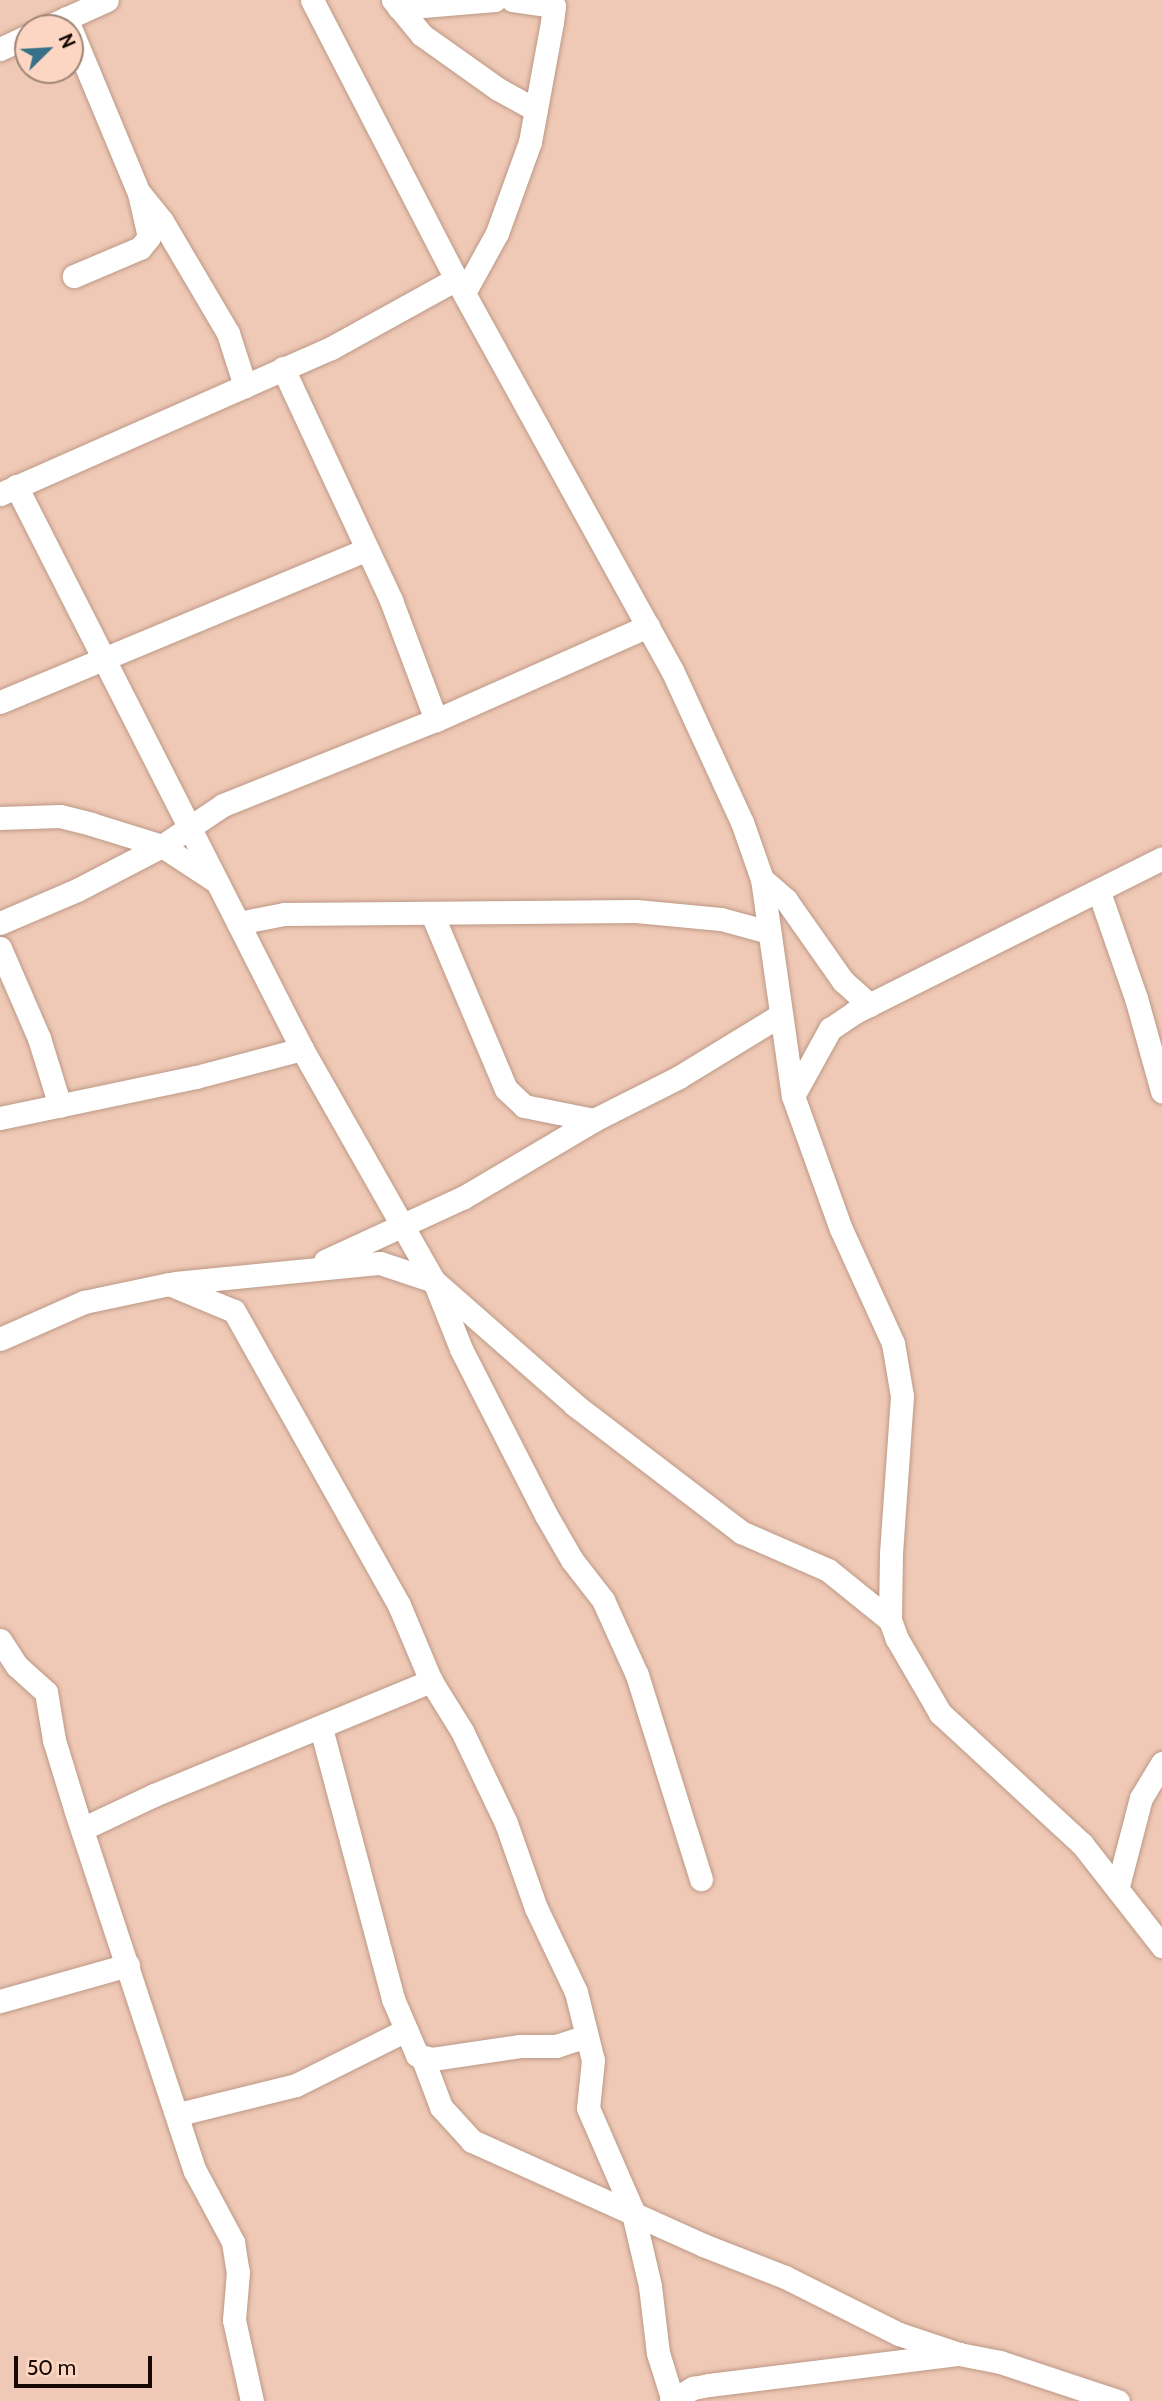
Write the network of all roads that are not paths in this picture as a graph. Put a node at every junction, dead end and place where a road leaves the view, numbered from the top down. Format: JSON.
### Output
{"nodes":[{"id":1,"x":107,"y":0,"type":"edge"},
{"id":2,"x":312,"y":0,"type":"edge"},
{"id":3,"x":495,"y":0,"type":"edge"},
{"id":4,"x":512,"y":0,"type":"edge"},
{"id":5,"x":396,"y":4,"type":"edge"},
{"id":6,"x":75,"y":14,"type":"edge"},
{"id":7,"x":84,"y":61,"type":"edge"},
{"id":8,"x":536,"y":110,"type":"junction"},
{"id":9,"x":139,"y":193,"type":"junction"},
{"id":10,"x":74,"y":276,"type":"dead end"},
{"id":11,"x":460,"y":285,"type":"junction"},
{"id":12,"x":283,"y":368,"type":"junction"},
{"id":13,"x":245,"y":386,"type":"junction"},
{"id":14,"x":8,"y":490,"type":"edge"},
{"id":15,"x":366,"y":550,"type":"junction"},
{"id":16,"x":648,"y":626,"type":"junction"},
{"id":17,"x":102,"y":660,"type":"junction"},
{"id":18,"x":0,"y":702,"type":"edge"},
{"id":19,"x":436,"y":720,"type":"junction"},
{"id":20,"x":0,"y":818,"type":"edge"},
{"id":21,"x":189,"y":831,"type":"junction"},
{"id":22,"x":162,"y":846,"type":"junction"},
{"id":23,"x":1162,"y":858,"type":"edge"},
{"id":24,"x":762,"y":879,"type":"junction"},
{"id":25,"x":214,"y":880,"type":"junction"},
{"id":26,"x":1099,"y":892,"type":"junction"},
{"id":27,"x":432,"y":914,"type":"junction"},
{"id":28,"x":0,"y":923,"type":"edge"},
{"id":29,"x":238,"y":923,"type":"junction"},
{"id":30,"x":769,"y":932,"type":"junction"},
{"id":31,"x":0,"y":948,"type":"edge"},
{"id":32,"x":870,"y":1005,"type":"junction"},
{"id":33,"x":779,"y":1016,"type":"junction"},
{"id":34,"x":302,"y":1049,"type":"junction"},
{"id":35,"x":1162,"y":1091,"type":"edge"},
{"id":36,"x":793,"y":1096,"type":"junction"},
{"id":37,"x":60,"y":1106,"type":"junction"},
{"id":38,"x":0,"y":1118,"type":"edge"},
{"id":39,"x":594,"y":1120,"type":"junction"},
{"id":40,"x":400,"y":1226,"type":"junction"},
{"id":41,"x":313,"y":1267,"type":"junction"},
{"id":42,"x":433,"y":1281,"type":"junction"},
{"id":43,"x":169,"y":1284,"type":"junction"},
{"id":44,"x":0,"y":1339,"type":"edge"},
{"id":45,"x":890,"y":1620,"type":"junction"},
{"id":46,"x":0,"y":1640,"type":"edge"},
{"id":47,"x":431,"y":1681,"type":"junction"},
{"id":48,"x":321,"y":1728,"type":"junction"},
{"id":49,"x":1162,"y":1763,"type":"edge"},
{"id":50,"x":82,"y":1829,"type":"junction"},
{"id":51,"x":701,"y":1880,"type":"dead end"},
{"id":52,"x":1118,"y":1886,"type":"junction"},
{"id":53,"x":1162,"y":1946,"type":"edge"},
{"id":54,"x":128,"y":1965,"type":"junction"},
{"id":55,"x":0,"y":2001,"type":"edge"},
{"id":56,"x":406,"y":2030,"type":"junction"},
{"id":57,"x":586,"y":2036,"type":"junction"},
{"id":58,"x":423,"y":2059,"type":"junction"},
{"id":59,"x":179,"y":2118,"type":"junction"},
{"id":60,"x":632,"y":2209,"type":"junction"},
{"id":61,"x":959,"y":2354,"type":"junction"},
{"id":62,"x":671,"y":2399,"type":"edge"},
{"id":63,"x":252,"y":2401,"type":"edge"},
{"id":64,"x":1118,"y":2401,"type":"edge"}],
"edges":[{"from":1,"to":6,"type":"street"},
{"from":2,"to":11,"type":"street"},
{"from":3,"to":5,"type":"street"},
{"from":4,"to":8,"type":"street"},
{"from":5,"to":8,"type":"street"},
{"from":7,"to":9,"type":"street"},
{"from":8,"to":11,"type":"street"},
{"from":9,"to":10,"type":"street"},
{"from":9,"to":13,"type":"street"},
{"from":11,"to":12,"type":"street"},
{"from":11,"to":16,"type":"street"},
{"from":12,"to":13,"type":"street"},
{"from":12,"to":15,"type":"street"},
{"from":13,"to":14,"type":"street"},
{"from":14,"to":17,"type":"street"},
{"from":15,"to":17,"type":"street"},
{"from":15,"to":19,"type":"street"},
{"from":16,"to":19,"type":"street"},
{"from":16,"to":24,"type":"street"},
{"from":17,"to":18,"type":"street"},
{"from":17,"to":21,"type":"street"},
{"from":19,"to":21,"type":"street"},
{"from":20,"to":22,"type":"street"},
{"from":21,"to":22,"type":"street"},
{"from":21,"to":25,"type":"street"},
{"from":22,"to":25,"type":"street"},
{"from":22,"to":28,"type":"street"},
{"from":23,"to":26,"type":"street"},
{"from":24,"to":30,"type":"street"},
{"from":24,"to":32,"type":"street"},
{"from":25,"to":29,"type":"street"},
{"from":26,"to":32,"type":"street"},
{"from":26,"to":35,"type":"street"},
{"from":27,"to":29,"type":"street"},
{"from":27,"to":30,"type":"street"},
{"from":27,"to":39,"type":"street"},
{"from":29,"to":34,"type":"street"},
{"from":30,"to":33,"type":"street"},
{"from":31,"to":37,"type":"street"},
{"from":32,"to":36,"type":"street"},
{"from":33,"to":36,"type":"street"},
{"from":33,"to":39,"type":"street"},
{"from":34,"to":37,"type":"street"},
{"from":34,"to":40,"type":"street"},
{"from":36,"to":45,"type":"street"},
{"from":37,"to":38,"type":"street"},
{"from":39,"to":40,"type":"street"},
{"from":40,"to":41,"type":"street"},
{"from":40,"to":42,"type":"street"},
{"from":41,"to":42,"type":"street"},
{"from":41,"to":43,"type":"street"},
{"from":42,"to":45,"type":"street"},
{"from":42,"to":51,"type":"street"},
{"from":43,"to":44,"type":"street"},
{"from":43,"to":47,"type":"street"},
{"from":45,"to":52,"type":"street"},
{"from":46,"to":50,"type":"street"},
{"from":47,"to":48,"type":"street"},
{"from":47,"to":57,"type":"street"},
{"from":48,"to":50,"type":"street"},
{"from":48,"to":56,"type":"street"},
{"from":49,"to":52,"type":"street"},
{"from":50,"to":54,"type":"street"},
{"from":52,"to":53,"type":"street"},
{"from":54,"to":55,"type":"street"},
{"from":54,"to":59,"type":"street"},
{"from":56,"to":58,"type":"street"},
{"from":56,"to":59,"type":"street"},
{"from":57,"to":58,"type":"street"},
{"from":57,"to":60,"type":"street"},
{"from":58,"to":60,"type":"street"},
{"from":59,"to":63,"type":"street"},
{"from":60,"to":61,"type":"street"},
{"from":60,"to":62,"type":"street"},
{"from":61,"to":62,"type":"street"},
{"from":61,"to":64,"type":"street"}]}
